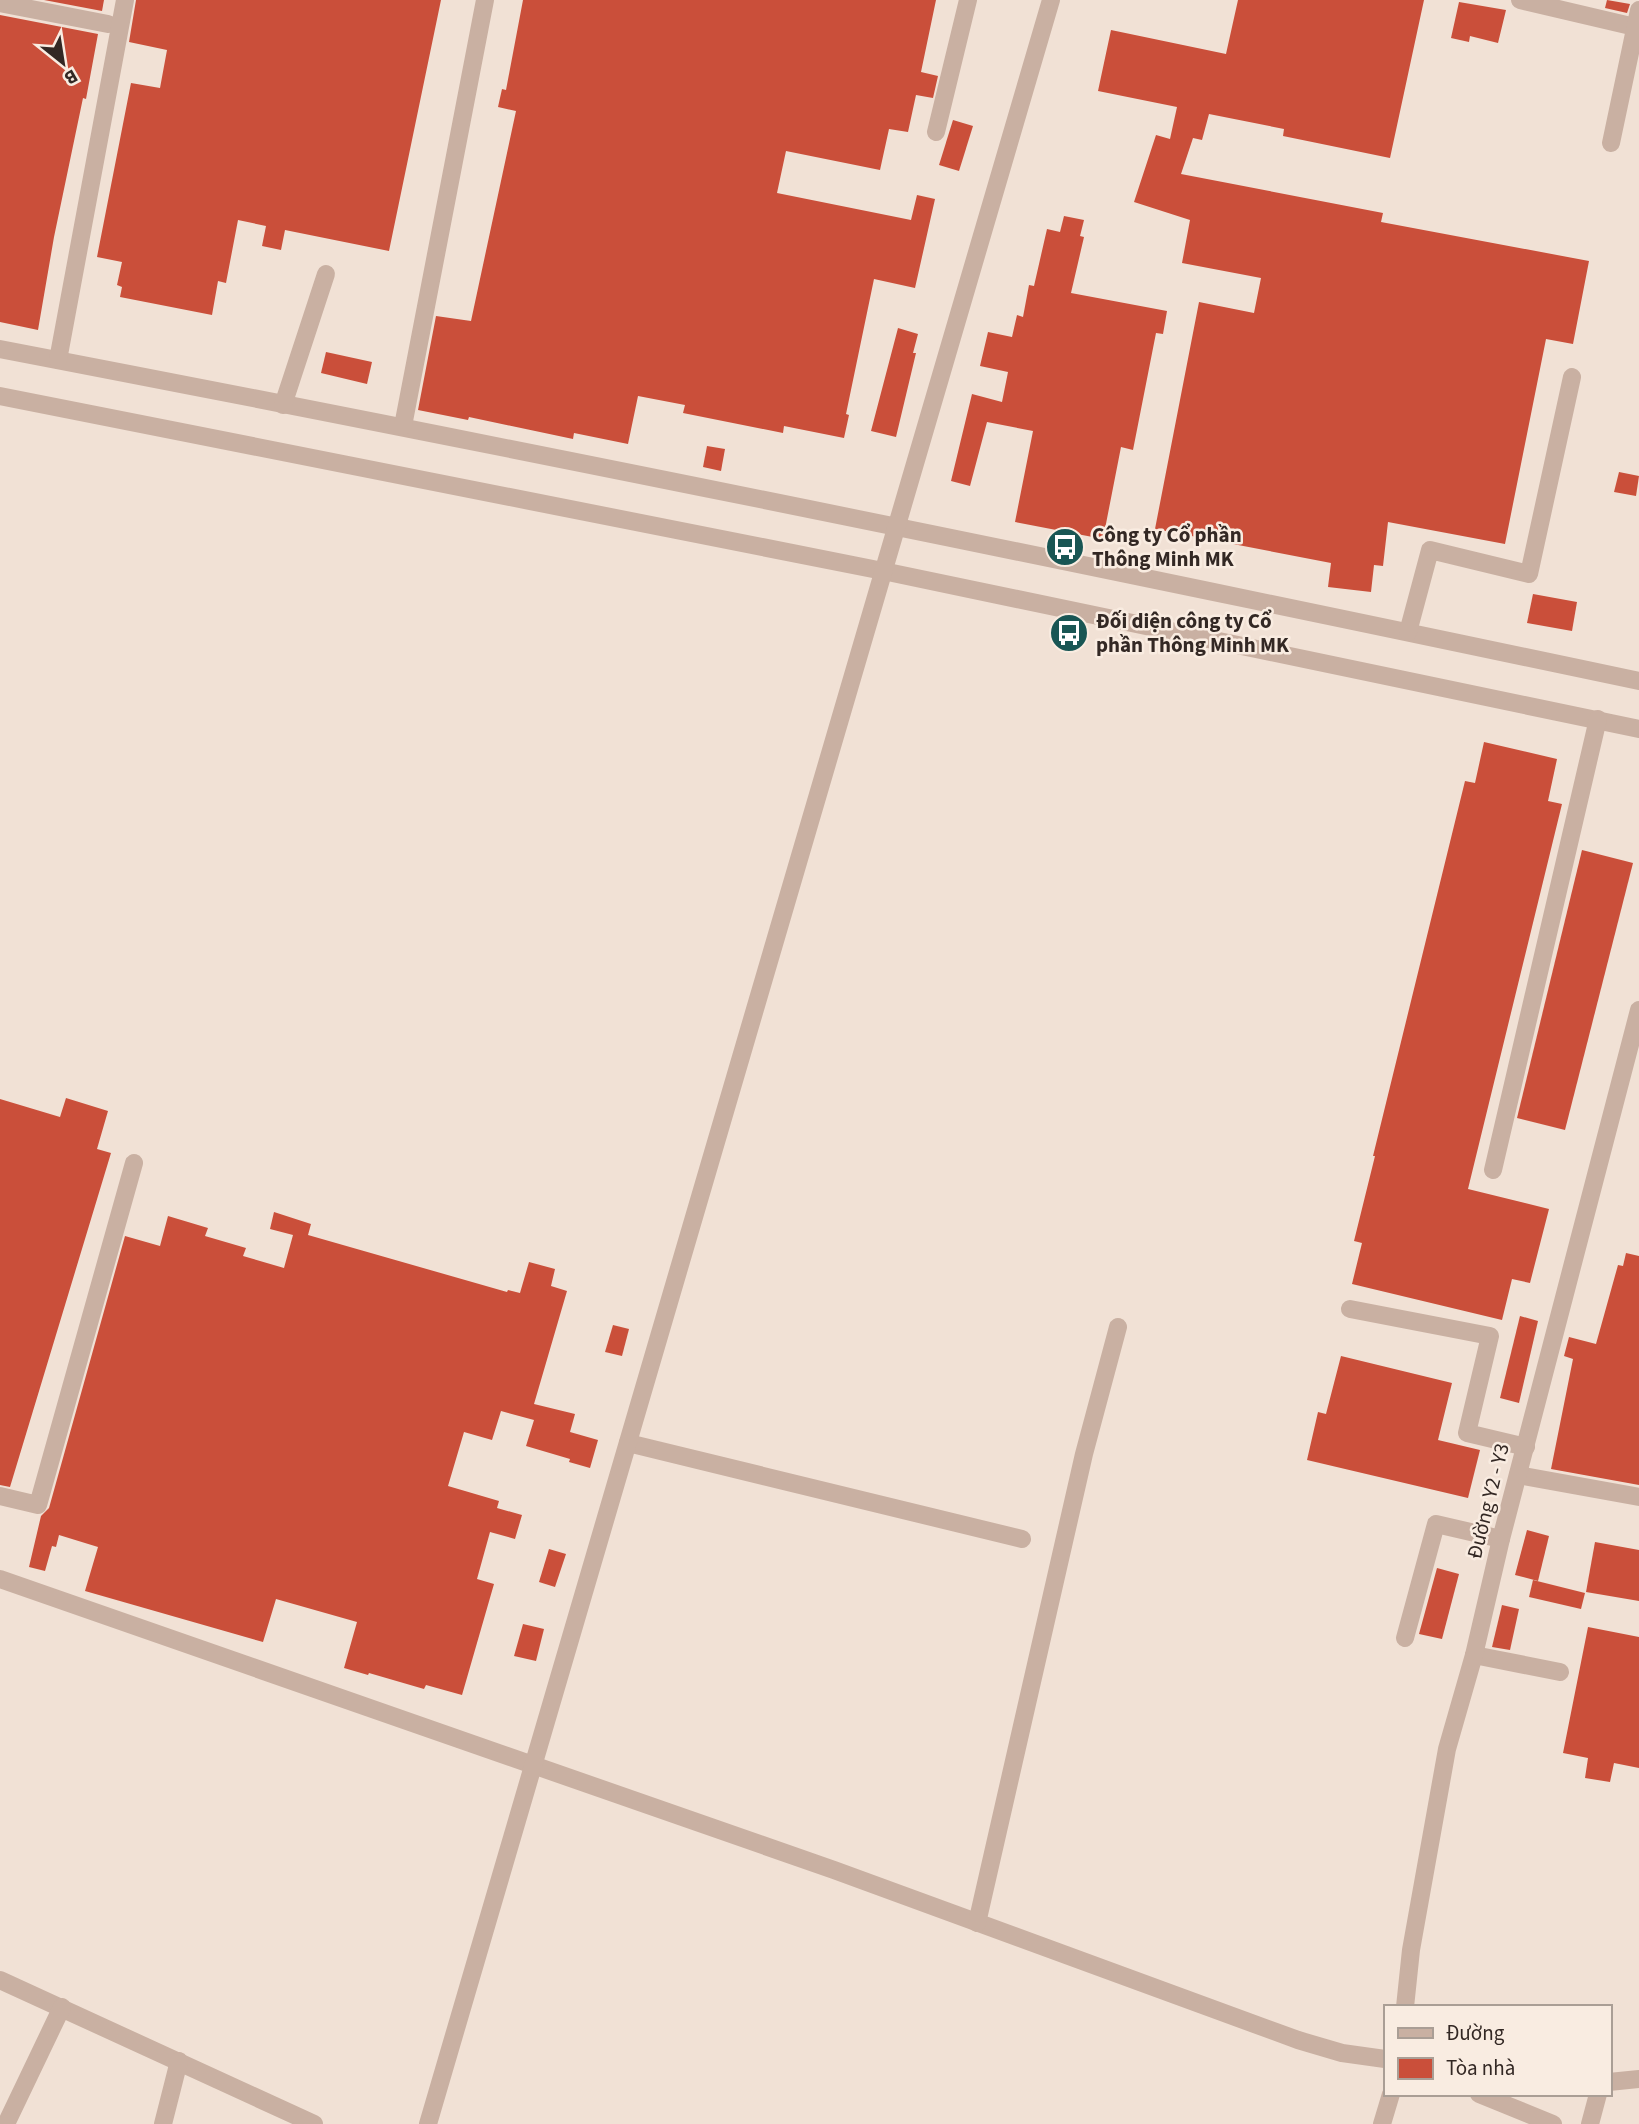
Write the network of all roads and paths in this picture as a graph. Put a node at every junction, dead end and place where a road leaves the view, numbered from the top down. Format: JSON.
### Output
{"nodes":[{"id":1,"x":125,"y":0,"type":"edge"},
{"id":2,"x":485,"y":0,"type":"edge"},
{"id":3,"x":968,"y":0,"type":"edge"},
{"id":4,"x":1051,"y":0,"type":"edge"},
{"id":5,"x":1520,"y":0,"type":"edge"},
{"id":6,"x":0,"y":3,"type":"edge"},
{"id":7,"x":1637,"y":19,"type":"edge"},
{"id":8,"x":108,"y":24,"type":"dead end"},
{"id":9,"x":936,"y":132,"type":"dead end"},
{"id":10,"x":1611,"y":142,"type":"dead end"},
{"id":11,"x":326,"y":274,"type":"dead end"},
{"id":12,"x":0,"y":349,"type":"edge"},
{"id":13,"x":58,"y":360,"type":"junction"},
{"id":14,"x":1572,"y":377,"type":"dead end"},
{"id":15,"x":0,"y":396,"type":"edge"},
{"id":16,"x":283,"y":405,"type":"junction"},
{"id":17,"x":403,"y":426,"type":"junction"},
{"id":18,"x":895,"y":526,"type":"junction"},
{"id":19,"x":883,"y":571,"type":"junction"},
{"id":20,"x":1408,"y":632,"type":"junction"},
{"id":21,"x":1639,"y":681,"type":"edge"},
{"id":22,"x":1598,"y":719,"type":"junction"},
{"id":23,"x":1639,"y":729,"type":"edge"},
{"id":24,"x":1639,"y":1010,"type":"edge"},
{"id":25,"x":134,"y":1163,"type":"dead end"},
{"id":26,"x":1493,"y":1170,"type":"dead end"},
{"id":27,"x":1350,"y":1309,"type":"dead end"},
{"id":28,"x":1118,"y":1327,"type":"dead end"},
{"id":29,"x":628,"y":1443,"type":"junction"},
{"id":30,"x":1526,"y":1447,"type":"junction"},
{"id":31,"x":1518,"y":1475,"type":"junction"},
{"id":32,"x":0,"y":1496,"type":"edge"},
{"id":33,"x":1639,"y":1497,"type":"edge"},
{"id":34,"x":1022,"y":1539,"type":"dead end"},
{"id":35,"x":1502,"y":1539,"type":"junction"},
{"id":36,"x":0,"y":1579,"type":"edge"},
{"id":37,"x":1405,"y":1638,"type":"dead end"},
{"id":38,"x":1474,"y":1655,"type":"junction"},
{"id":39,"x":1560,"y":1672,"type":"dead end"},
{"id":40,"x":533,"y":1766,"type":"junction"},
{"id":41,"x":977,"y":1923,"type":"junction"},
{"id":42,"x":0,"y":1980,"type":"edge"},
{"id":43,"x":1405,"y":2005,"type":"edge"},
{"id":44,"x":62,"y":2007,"type":"junction"},
{"id":45,"x":1384,"y":2059,"type":"edge"},
{"id":46,"x":179,"y":2061,"type":"junction"},
{"id":47,"x":1639,"y":2079,"type":"edge"},
{"id":48,"x":1611,"y":2082,"type":"edge"},
{"id":49,"x":1390,"y":2096,"type":"edge"},
{"id":50,"x":1484,"y":2096,"type":"edge"},
{"id":51,"x":1597,"y":2096,"type":"edge"},
{"id":52,"x":6,"y":2124,"type":"edge"},
{"id":53,"x":163,"y":2124,"type":"edge"},
{"id":54,"x":314,"y":2124,"type":"edge"},
{"id":55,"x":428,"y":2124,"type":"edge"},
{"id":56,"x":1382,"y":2124,"type":"edge"},
{"id":57,"x":1553,"y":2124,"type":"edge"},
{"id":58,"x":1590,"y":2124,"type":"edge"}],
"edges":[{"from":1,"to":13,"type":"street"},
{"from":2,"to":17,"type":"street"},
{"from":3,"to":9,"type":"street"},
{"from":4,"to":18,"type":"street"},
{"from":5,"to":7,"type":"street"},
{"from":6,"to":8,"type":"street"},
{"from":7,"to":10,"type":"street"},
{"from":11,"to":16,"type":"street"},
{"from":12,"to":13,"type":"street"},
{"from":13,"to":16,"type":"street"},
{"from":14,"to":20,"type":"street"},
{"from":15,"to":19,"type":"street"},
{"from":16,"to":17,"type":"street"},
{"from":17,"to":18,"type":"street"},
{"from":18,"to":19,"type":"street"},
{"from":18,"to":20,"type":"street"},
{"from":19,"to":22,"type":"street"},
{"from":19,"to":29,"type":"street"},
{"from":20,"to":21,"type":"street"},
{"from":22,"to":23,"type":"street"},
{"from":22,"to":26,"type":"street"},
{"from":24,"to":30,"type":"street","name":"Đường Y2 - Y3"},
{"from":25,"to":32,"type":"street"},
{"from":27,"to":30,"type":"street"},
{"from":28,"to":41,"type":"street"},
{"from":29,"to":34,"type":"street"},
{"from":29,"to":40,"type":"street"},
{"from":30,"to":31,"type":"street","name":"Đường Y2 - Y3"},
{"from":31,"to":33,"type":"street"},
{"from":31,"to":35,"type":"street","name":"Đường Y2 - Y3"},
{"from":35,"to":37,"type":"street"},
{"from":35,"to":38,"type":"street","name":"Đường Y2 - Y3"},
{"from":36,"to":40,"type":"street"},
{"from":38,"to":39,"type":"street"},
{"from":38,"to":43,"type":"street","name":"Đường Y2 - Y3"},
{"from":40,"to":41,"type":"street"},
{"from":40,"to":55,"type":"street"},
{"from":41,"to":45,"type":"street"},
{"from":42,"to":44,"type":"street"},
{"from":44,"to":46,"type":"street"},
{"from":44,"to":52,"type":"street"},
{"from":46,"to":53,"type":"street"},
{"from":46,"to":54,"type":"street"},
{"from":47,"to":48,"type":"street"},
{"from":49,"to":56,"type":"street"},
{"from":50,"to":57,"type":"street"},
{"from":51,"to":58,"type":"street"}]}
